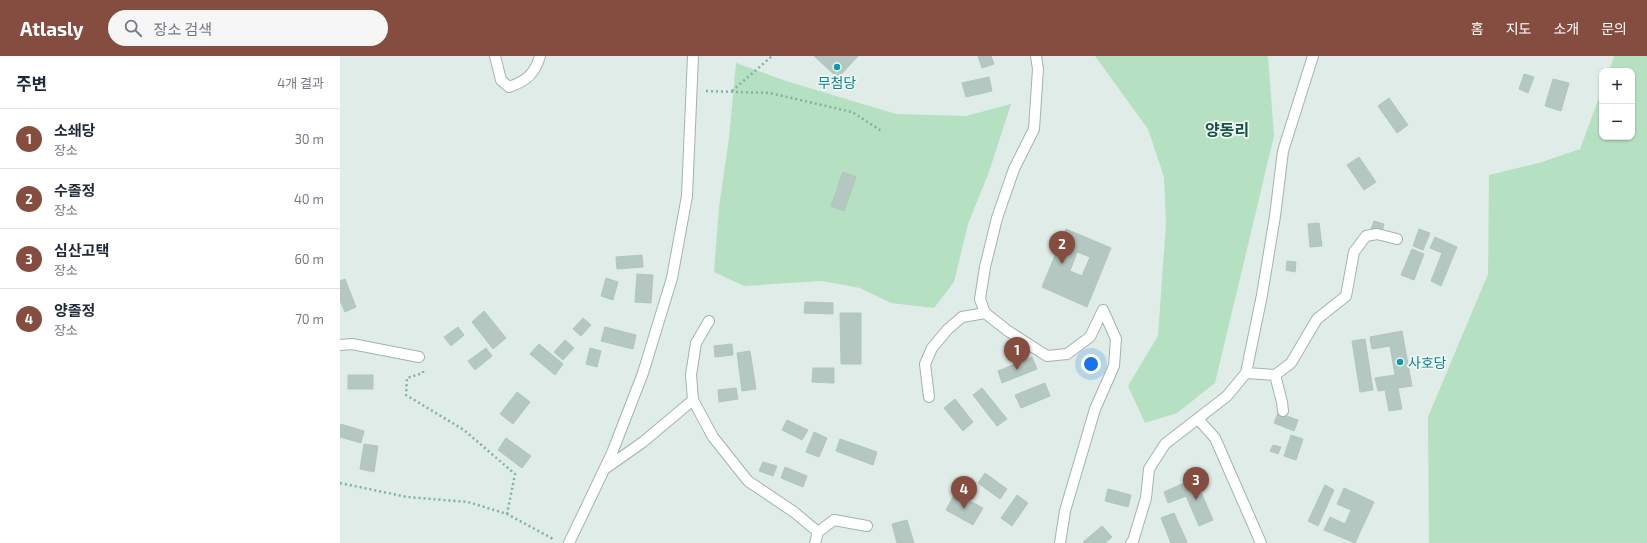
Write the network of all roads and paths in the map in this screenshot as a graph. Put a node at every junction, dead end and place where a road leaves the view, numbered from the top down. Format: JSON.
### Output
{"nodes":[{"id":1,"x":495,"y":56,"type":"edge"},
{"id":2,"x":540,"y":56,"type":"edge"},
{"id":3,"x":693,"y":56,"type":"edge"},
{"id":4,"x":772,"y":56,"type":"edge"},
{"id":5,"x":1036,"y":56,"type":"edge"},
{"id":6,"x":1313,"y":56,"type":"edge"},
{"id":7,"x":692,"y":91,"type":"junction"},
{"id":8,"x":732,"y":92,"type":"junction"},
{"id":9,"x":883,"y":132,"type":"dead end"},
{"id":10,"x":1397,"y":240,"type":"dead end"},
{"id":11,"x":985,"y":313,"type":"junction"},
{"id":12,"x":709,"y":321,"type":"dead end"},
{"id":13,"x":340,"y":345,"type":"edge"},
{"id":14,"x":419,"y":357,"type":"joint"},
{"id":15,"x":1246,"y":373,"type":"junction"},
{"id":16,"x":1275,"y":375,"type":"junction"},
{"id":17,"x":928,"y":396,"type":"dead end"},
{"id":18,"x":693,"y":400,"type":"junction"},
{"id":19,"x":1283,"y":411,"type":"dead end"},
{"id":20,"x":1198,"y":419,"type":"junction"},
{"id":21,"x":604,"y":469,"type":"junction"},
{"id":22,"x":340,"y":483,"type":"edge"},
{"id":23,"x":507,"y":514,"type":"junction"},
{"id":24,"x":867,"y":526,"type":"dead end"},
{"id":25,"x":818,"y":532,"type":"junction"},
{"id":26,"x":560,"y":543,"type":"edge"},
{"id":27,"x":569,"y":543,"type":"edge"},
{"id":28,"x":815,"y":543,"type":"edge"},
{"id":29,"x":1060,"y":543,"type":"edge"},
{"id":30,"x":1131,"y":543,"type":"edge"},
{"id":31,"x":1261,"y":543,"type":"edge"}],
"edges":[{"from":1,"to":2,"type":"lane"},
{"from":3,"to":7,"type":"lane"},
{"from":4,"to":8,"type":"path"},
{"from":5,"to":11,"type":"lane"},
{"from":6,"to":15,"type":"lane"},
{"from":7,"to":8,"type":"path"},
{"from":7,"to":21,"type":"lane"},
{"from":8,"to":9,"type":"path"},
{"from":10,"to":16,"type":"lane"},
{"from":11,"to":17,"type":"lane"},
{"from":11,"to":29,"type":"lane"},
{"from":12,"to":18,"type":"lane"},
{"from":13,"to":14,"type":"lane"},
{"from":14,"to":23,"type":"path"},
{"from":15,"to":16,"type":"lane"},
{"from":15,"to":20,"type":"lane"},
{"from":16,"to":19,"type":"lane"},
{"from":18,"to":21,"type":"lane"},
{"from":18,"to":25,"type":"lane"},
{"from":20,"to":30,"type":"lane"},
{"from":20,"to":31,"type":"lane"},
{"from":21,"to":27,"type":"lane"},
{"from":22,"to":23,"type":"path"},
{"from":23,"to":26,"type":"path"},
{"from":24,"to":25,"type":"lane"},
{"from":25,"to":28,"type":"lane"}]}
